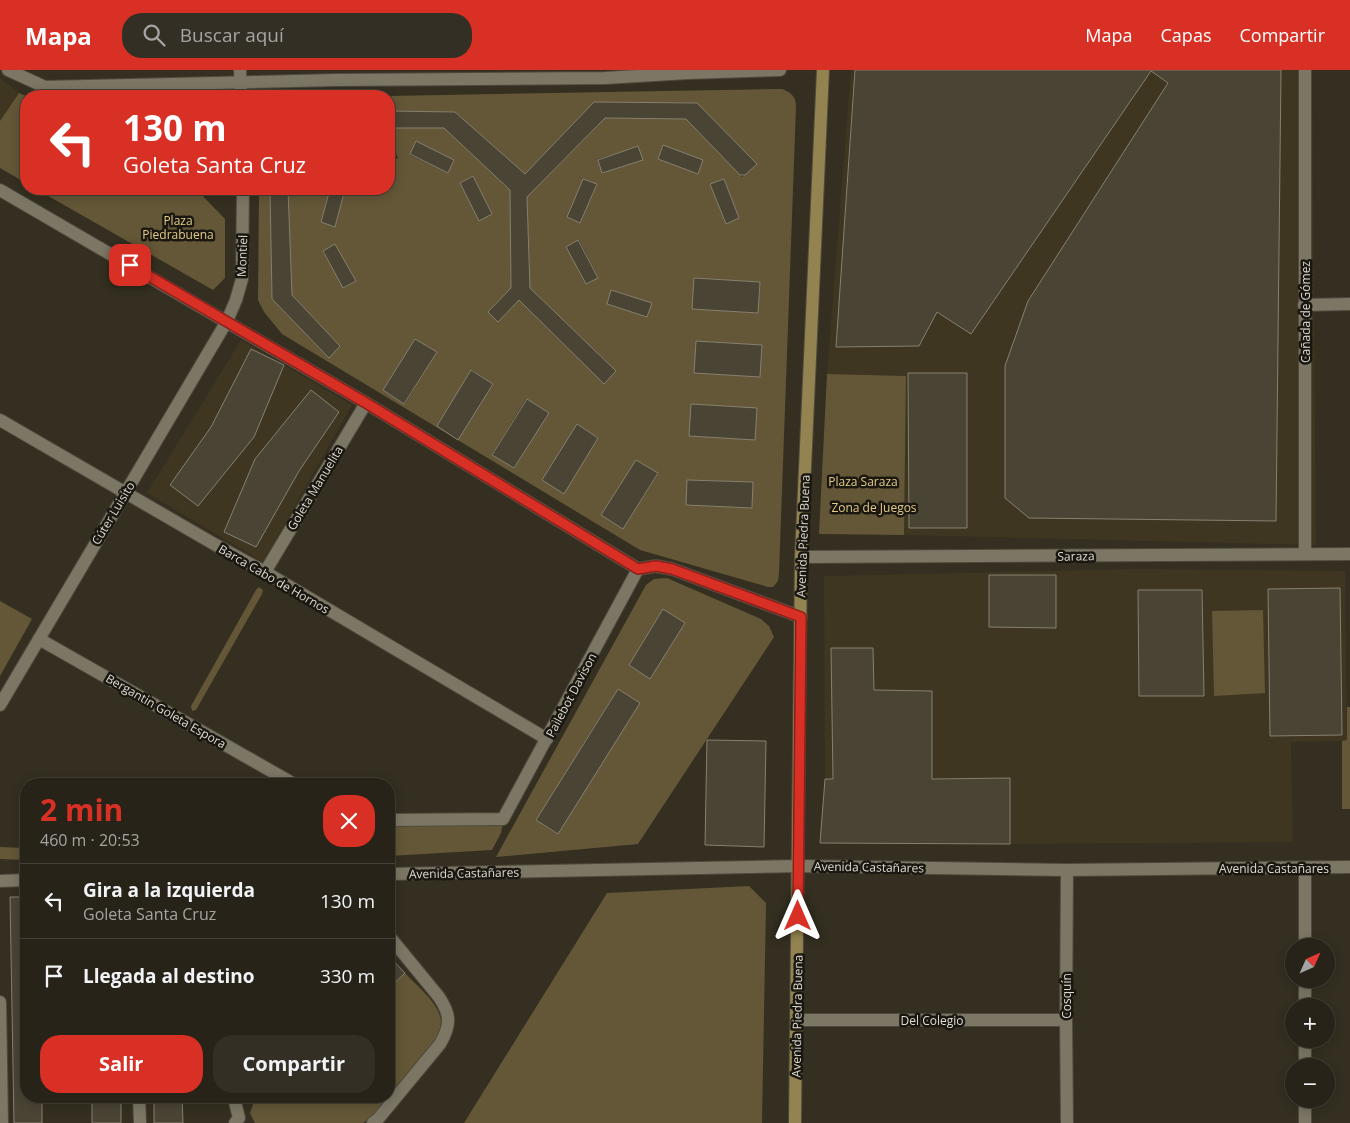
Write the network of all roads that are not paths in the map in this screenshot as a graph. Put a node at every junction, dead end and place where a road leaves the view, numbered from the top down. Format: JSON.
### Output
{"nodes":[{"id":1,"x":8,"y":70,"type":"edge"},
{"id":2,"x":240,"y":70,"type":"edge"},
{"id":3,"x":780,"y":70,"type":"edge"},
{"id":4,"x":824,"y":70,"type":"edge"},
{"id":5,"x":1305,"y":70,"type":"edge"},
{"id":6,"x":241,"y":90,"type":"edge"},
{"id":7,"x":0,"y":190,"type":"edge"},
{"id":8,"x":243,"y":195,"type":"edge"},
{"id":9,"x":1350,"y":304,"type":"edge"},
{"id":10,"x":1304,"y":305,"type":"junction"},
{"id":11,"x":227,"y":321,"type":"junction"},
{"id":12,"x":366,"y":403,"type":"junction"},
{"id":13,"x":0,"y":420,"type":"edge"},
{"id":14,"x":125,"y":492,"type":"junction"},
{"id":15,"x":1305,"y":554,"type":"junction"},
{"id":16,"x":1350,"y":554,"type":"edge"},
{"id":17,"x":802,"y":557,"type":"junction"},
{"id":18,"x":638,"y":569,"type":"junction"},
{"id":19,"x":264,"y":572,"type":"junction"},
{"id":20,"x":801,"y":617,"type":"junction"},
{"id":21,"x":39,"y":639,"type":"junction"},
{"id":22,"x":4,"y":691,"type":"edge"},
{"id":23,"x":0,"y":705,"type":"edge"},
{"id":24,"x":547,"y":739,"type":"junction"},
{"id":25,"x":283,"y":778,"type":"edge"},
{"id":26,"x":395,"y":820,"type":"edge"},
{"id":27,"x":799,"y":866,"type":"junction"},
{"id":28,"x":1305,"y":868,"type":"junction"},
{"id":29,"x":1350,"y":868,"type":"edge"},
{"id":30,"x":1067,"y":870,"type":"junction"},
{"id":31,"x":395,"y":874,"type":"edge"},
{"id":32,"x":0,"y":880,"type":"edge"},
{"id":33,"x":20,"y":880,"type":"edge"},
{"id":34,"x":1305,"y":938,"type":"edge"},
{"id":35,"x":395,"y":943,"type":"edge"},
{"id":36,"x":0,"y":1002,"type":"edge"},
{"id":37,"x":798,"y":1020,"type":"junction"},
{"id":38,"x":1066,"y":1020,"type":"junction"},
{"id":39,"x":395,"y":1098,"type":"edge"},
{"id":40,"x":139,"y":1103,"type":"edge"},
{"id":41,"x":235,"y":1103,"type":"edge"},
{"id":42,"x":391,"y":1103,"type":"edge"},
{"id":43,"x":1305,"y":1108,"type":"edge"},
{"id":44,"x":239,"y":1121,"type":"edge"},
{"id":45,"x":2,"y":1123,"type":"edge"},
{"id":46,"x":140,"y":1123,"type":"edge"},
{"id":47,"x":372,"y":1123,"type":"edge"},
{"id":48,"x":795,"y":1123,"type":"edge"},
{"id":49,"x":1067,"y":1123,"type":"edge"},
{"id":50,"x":1305,"y":1123,"type":"edge"}],
"edges":[{"from":1,"to":6,"type":"street"},
{"from":2,"to":6,"type":"street"},
{"from":3,"to":6,"type":"street"},
{"from":4,"to":17,"type":"main road","name":"Avenida Piedra Buena"},
{"from":5,"to":10,"type":"street","name":"Cañada de Gómez"},
{"from":7,"to":11,"type":"street"},
{"from":8,"to":11,"type":"street","name":"Montiel"},
{"from":9,"to":10,"type":"street"},
{"from":10,"to":15,"type":"street","name":"Cañada de Gómez"},
{"from":11,"to":12,"type":"street"},
{"from":11,"to":14,"type":"street","name":"Cúter Luisito"},
{"from":12,"to":18,"type":"street"},
{"from":12,"to":19,"type":"street","name":"Goleta Manuelita"},
{"from":13,"to":14,"type":"street","name":"Barca Cabo de Hornos"},
{"from":14,"to":19,"type":"street","name":"Barca Cabo de Hornos"},
{"from":14,"to":21,"type":"street","name":"Cúter Luisito"},
{"from":15,"to":16,"type":"street","name":"Saraza"},
{"from":15,"to":17,"type":"street","name":"Saraza"},
{"from":17,"to":20,"type":"main road","name":"Avenida Piedra Buena"},
{"from":18,"to":20,"type":"street"},
{"from":18,"to":24,"type":"street","name":"Pailebot Davison"},
{"from":19,"to":24,"type":"street","name":"Barca Cabo de Hornos"},
{"from":20,"to":27,"type":"main road","name":"Avenida Piedra Buena"},
{"from":21,"to":22,"type":"street","name":"Cúter Luisito"},
{"from":21,"to":25,"type":"street","name":"Bergantin Goleta Espora"},
{"from":22,"to":23,"type":"street","name":"Cúter Luisito"},
{"from":24,"to":26,"type":"street","name":"Pailebot Davison"},
{"from":27,"to":30,"type":"street","name":"Avenida Castañares"},
{"from":27,"to":31,"type":"street","name":"Avenida Castañares"},
{"from":27,"to":37,"type":"main road","name":"Avenida Piedra Buena"},
{"from":28,"to":29,"type":"street","name":"Avenida Castañares"},
{"from":28,"to":30,"type":"street","name":"Avenida Castañares"},
{"from":28,"to":34,"type":"street"},
{"from":30,"to":38,"type":"street","name":"Cosquín"},
{"from":32,"to":33,"type":"street"},
{"from":35,"to":39,"type":"street"},
{"from":36,"to":45,"type":"street"},
{"from":37,"to":38,"type":"street","name":"Del Colegio"},
{"from":37,"to":48,"type":"main road","name":"Avenida Piedra Buena"},
{"from":38,"to":49,"type":"street","name":"Cosquín"},
{"from":40,"to":46,"type":"street"},
{"from":41,"to":44,"type":"street"},
{"from":42,"to":47,"type":"street"},
{"from":43,"to":50,"type":"street"}]}
